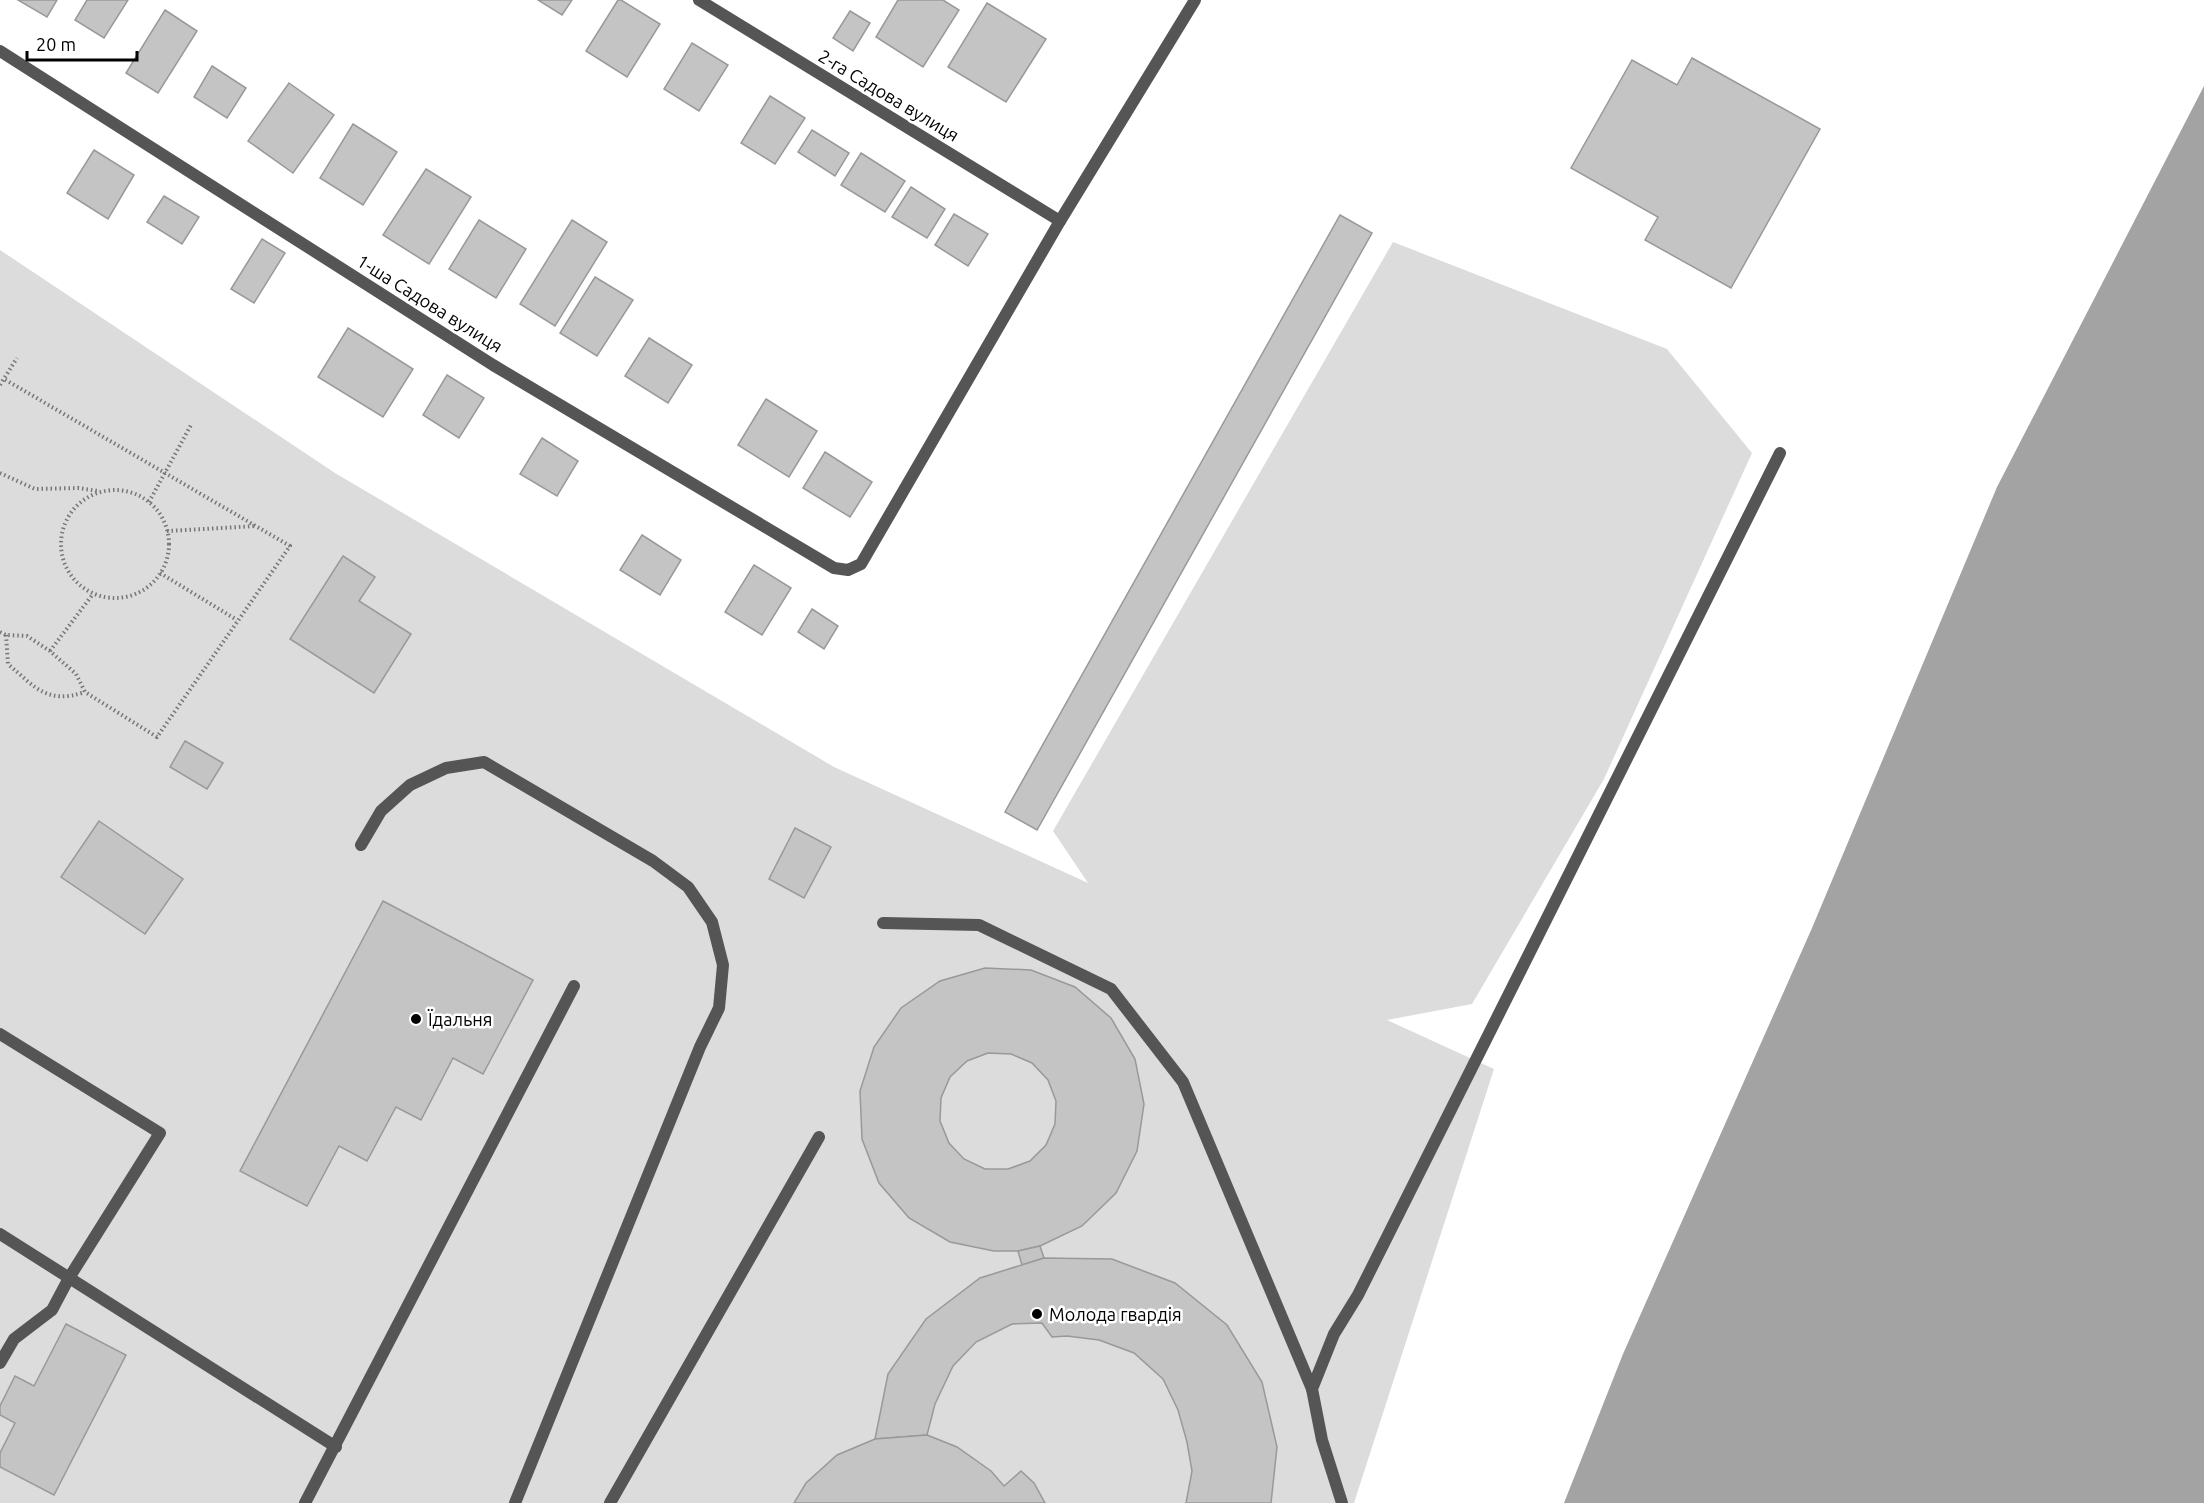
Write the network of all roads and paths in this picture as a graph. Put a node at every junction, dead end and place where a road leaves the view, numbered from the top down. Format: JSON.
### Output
{"nodes":[{"id":1,"x":699,"y":0,"type":"edge"},
{"id":2,"x":1195,"y":0,"type":"edge"},
{"id":3,"x":0,"y":51,"type":"edge"},
{"id":4,"x":1060,"y":222,"type":"junction"},
{"id":5,"x":17,"y":358,"type":"dead end"},
{"id":6,"x":4,"y":379,"type":"junction"},
{"id":7,"x":0,"y":385,"type":"edge"},
{"id":8,"x":191,"y":425,"type":"dead end"},
{"id":9,"x":1780,"y":453,"type":"dead end"},
{"id":10,"x":0,"y":473,"type":"edge"},
{"id":11,"x":164,"y":473,"type":"junction"},
{"id":12,"x":98,"y":492,"type":"junction"},
{"id":13,"x":149,"y":502,"type":"junction"},
{"id":14,"x":256,"y":526,"type":"junction"},
{"id":15,"x":167,"y":531,"type":"junction"},
{"id":16,"x":160,"y":573,"type":"junction"},
{"id":17,"x":93,"y":594,"type":"junction"},
{"id":18,"x":237,"y":620,"type":"junction"},
{"id":19,"x":0,"y":632,"type":"edge"},
{"id":20,"x":6,"y":635,"type":"junction"},
{"id":21,"x":50,"y":651,"type":"junction"},
{"id":22,"x":85,"y":692,"type":"junction"},
{"id":23,"x":361,"y":845,"type":"dead end"},
{"id":24,"x":883,"y":923,"type":"dead end"},
{"id":25,"x":574,"y":986,"type":"dead end"},
{"id":26,"x":0,"y":1034,"type":"edge"},
{"id":27,"x":819,"y":1137,"type":"dead end"},
{"id":28,"x":0,"y":1234,"type":"edge"},
{"id":29,"x":69,"y":1278,"type":"junction"},
{"id":30,"x":0,"y":1364,"type":"edge"},
{"id":31,"x":1312,"y":1389,"type":"junction"},
{"id":32,"x":336,"y":1447,"type":"junction"},
{"id":33,"x":305,"y":1503,"type":"edge"},
{"id":34,"x":515,"y":1503,"type":"edge"},
{"id":35,"x":610,"y":1503,"type":"edge"},
{"id":36,"x":1342,"y":1503,"type":"edge"}],
"edges":[{"from":1,"to":4,"type":"street","name":"2-га Садова вулиця"},
{"from":2,"to":4,"type":"street"},
{"from":3,"to":4,"type":"street","name":"1-ша Садова вулиця"},
{"from":5,"to":6,"type":"path"},
{"from":6,"to":7,"type":"path"},
{"from":6,"to":11,"type":"path"},
{"from":8,"to":11,"type":"path"},
{"from":9,"to":31,"type":"street"},
{"from":10,"to":12,"type":"path"},
{"from":11,"to":13,"type":"path"},
{"from":11,"to":14,"type":"path"},
{"from":12,"to":13,"type":"path"},
{"from":12,"to":17,"type":"path"},
{"from":13,"to":15,"type":"path"},
{"from":14,"to":15,"type":"path"},
{"from":14,"to":18,"type":"path"},
{"from":15,"to":16,"type":"path"},
{"from":16,"to":17,"type":"path"},
{"from":16,"to":18,"type":"path"},
{"from":17,"to":21,"type":"path"},
{"from":18,"to":22,"type":"path"},
{"from":19,"to":20,"type":"path"},
{"from":20,"to":21,"type":"path"},
{"from":20,"to":22,"type":"path"},
{"from":21,"to":22,"type":"path"},
{"from":23,"to":34,"type":"street"},
{"from":24,"to":31,"type":"street"},
{"from":25,"to":32,"type":"street"},
{"from":26,"to":29,"type":"street"},
{"from":27,"to":35,"type":"street"},
{"from":28,"to":29,"type":"street"},
{"from":29,"to":30,"type":"street"},
{"from":29,"to":32,"type":"street"},
{"from":31,"to":36,"type":"street"},
{"from":32,"to":33,"type":"street"}]}
